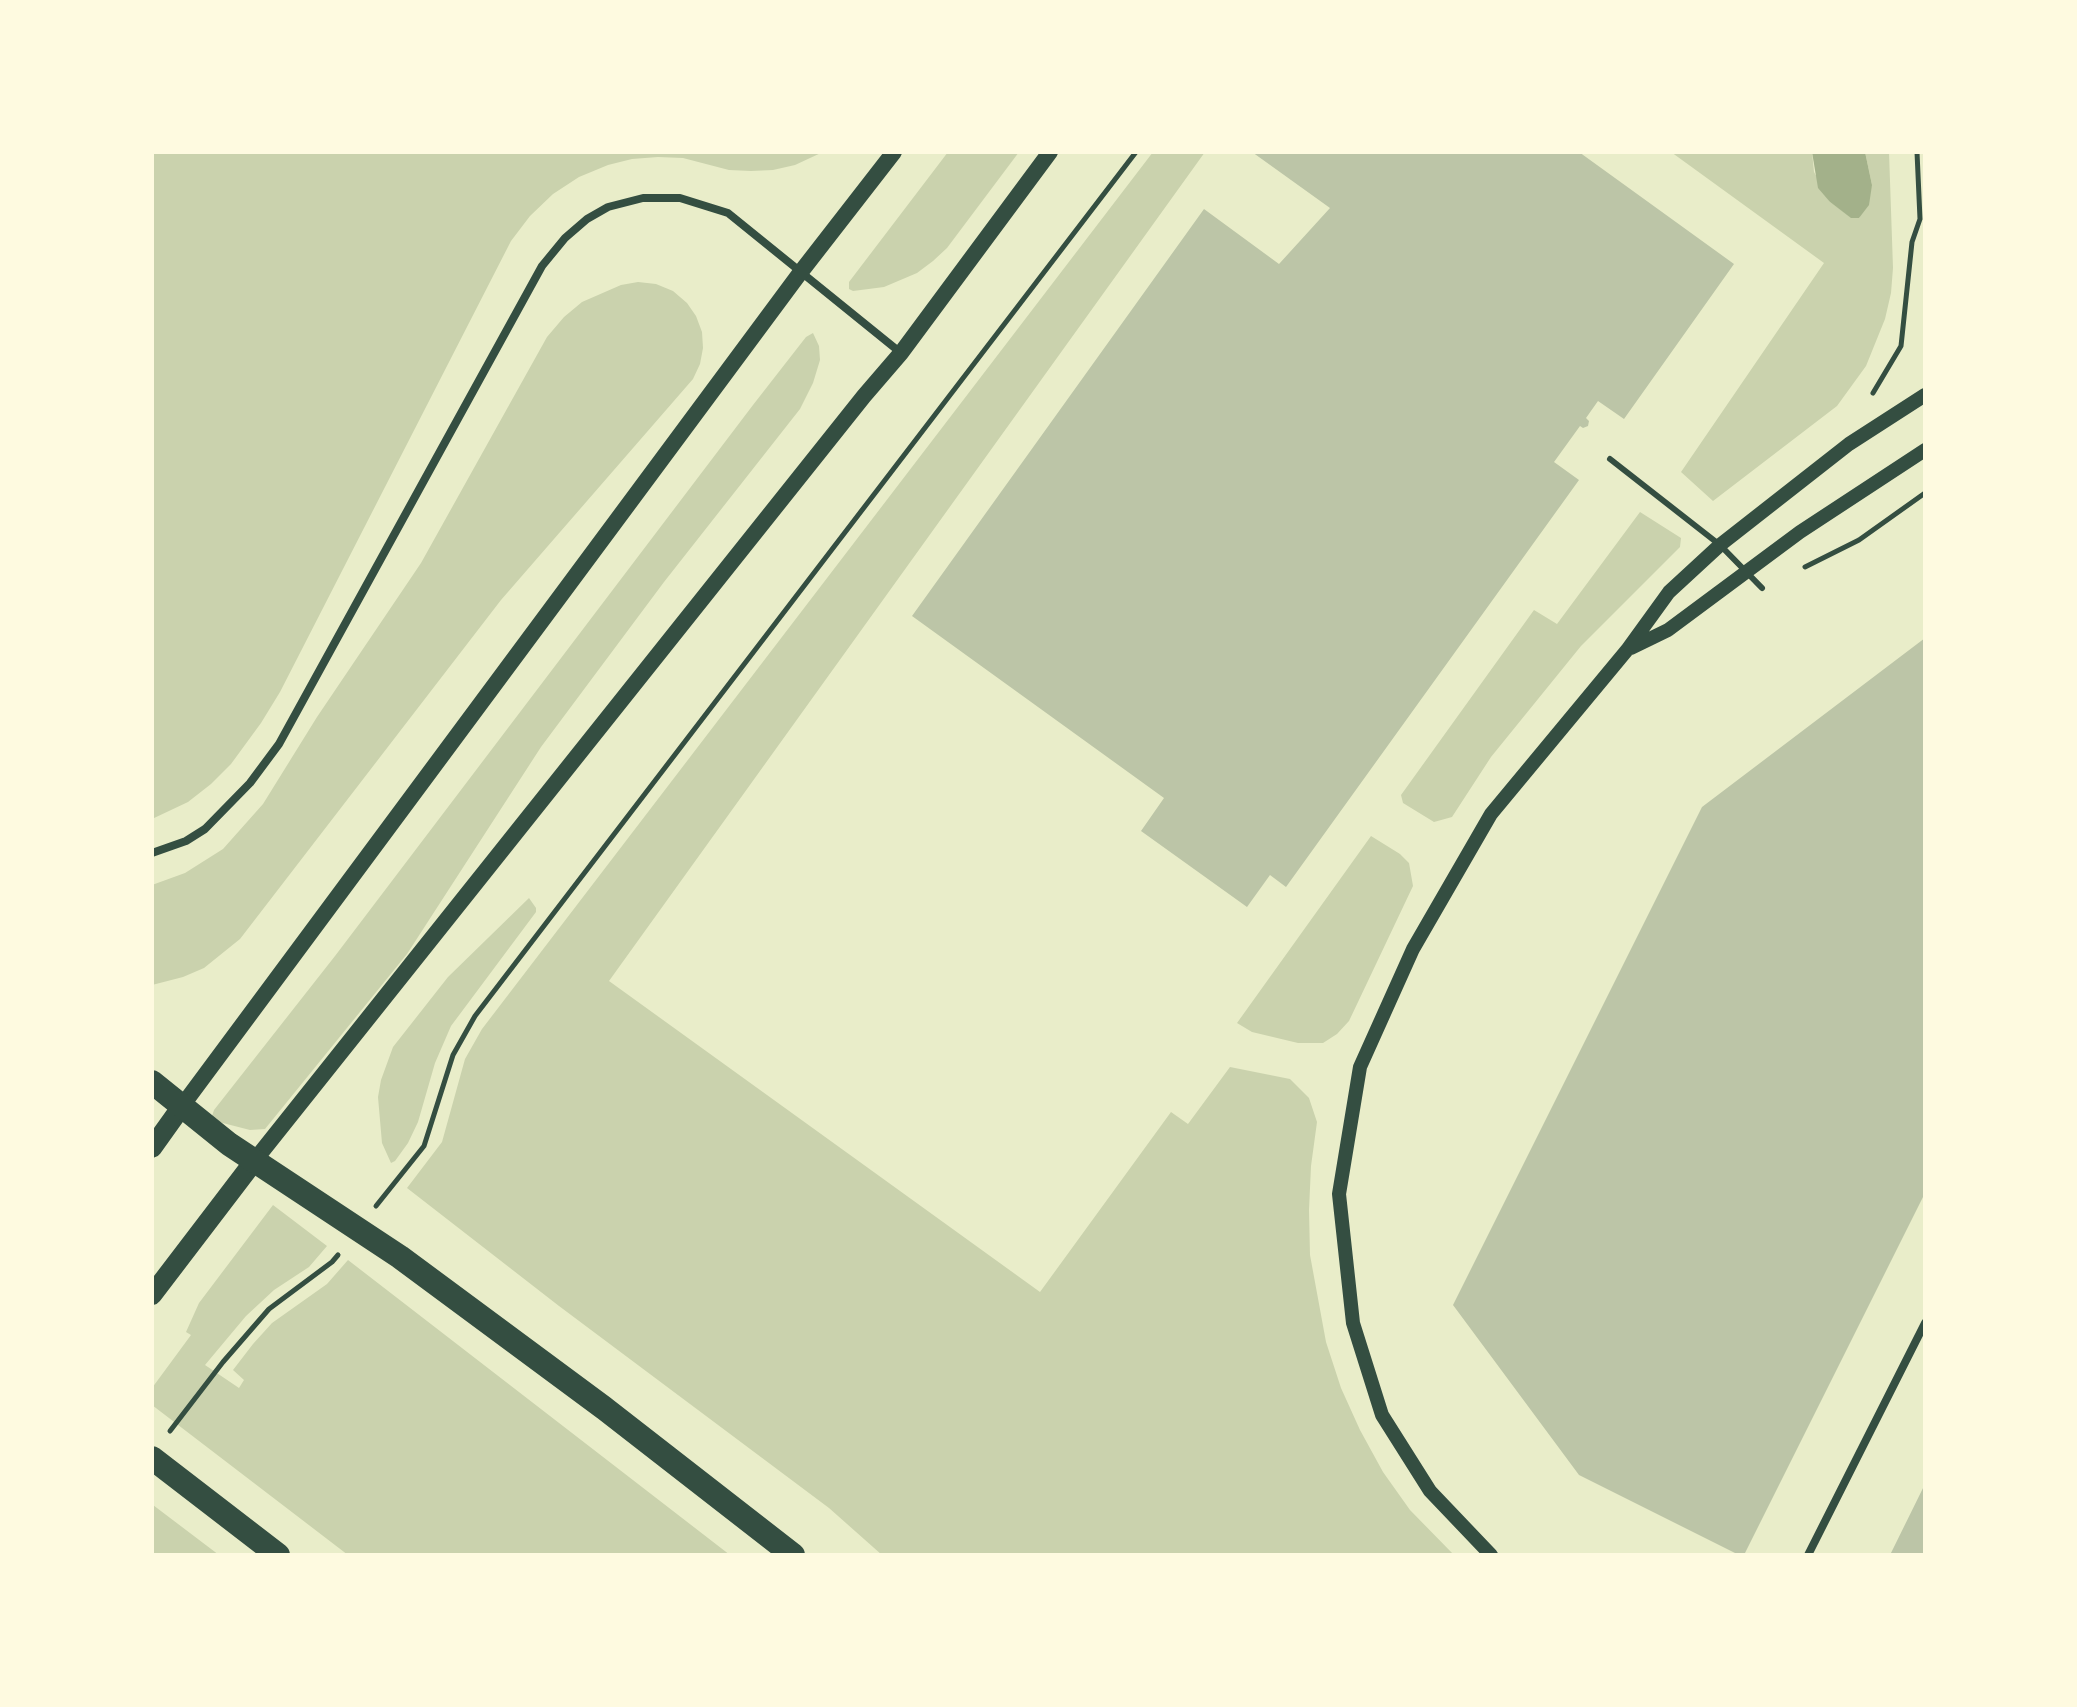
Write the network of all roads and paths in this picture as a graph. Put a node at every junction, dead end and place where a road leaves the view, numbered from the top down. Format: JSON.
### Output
{"nodes":[{"id":1,"x":894,"y":152,"type":"edge"},
{"id":2,"x":1050,"y":152,"type":"edge"},
{"id":3,"x":1136,"y":152,"type":"edge"},
{"id":4,"x":1917,"y":152,"type":"edge"},
{"id":5,"x":1923,"y":219,"type":"edge"},
{"id":6,"x":800,"y":273,"type":"junction"},
{"id":7,"x":901,"y":353,"type":"junction"},
{"id":8,"x":1925,"y":395,"type":"edge"},
{"id":9,"x":1849,"y":444,"type":"junction"},
{"id":10,"x":1925,"y":450,"type":"edge"},
{"id":11,"x":1610,"y":459,"type":"dead end"},
{"id":12,"x":1720,"y":545,"type":"junction"},
{"id":13,"x":1746,"y":572,"type":"junction"},
{"id":14,"x":1762,"y":588,"type":"dead end"},
{"id":15,"x":1627,"y":650,"type":"junction"},
{"id":16,"x":152,"y":853,"type":"edge"},
{"id":17,"x":152,"y":1082,"type":"edge"},
{"id":18,"x":182,"y":1106,"type":"junction"},
{"id":19,"x":152,"y":1148,"type":"edge"},
{"id":20,"x":255,"y":1160,"type":"junction"},
{"id":21,"x":358,"y":1227,"type":"junction"},
{"id":22,"x":152,"y":1295,"type":"edge"},
{"id":23,"x":1925,"y":1323,"type":"edge"},
{"id":24,"x":156,"y":1451,"type":"edge"},
{"id":25,"x":278,"y":1555,"type":"edge"},
{"id":26,"x":793,"y":1555,"type":"edge"},
{"id":27,"x":1491,"y":1555,"type":"edge"},
{"id":28,"x":1808,"y":1555,"type":"edge"}],
"edges":[{"from":1,"to":6,"type":"main road"},
{"from":2,"to":7,"type":"main road"},
{"from":3,"to":21,"type":"path"},
{"from":4,"to":5,"type":"path"},
{"from":5,"to":9,"type":"path"},
{"from":6,"to":7,"type":"street"},
{"from":6,"to":16,"type":"street"},
{"from":6,"to":18,"type":"main road"},
{"from":7,"to":20,"type":"main road"},
{"from":8,"to":9,"type":"street"},
{"from":9,"to":12,"type":"street"},
{"from":10,"to":13,"type":"street"},
{"from":11,"to":12,"type":"lane"},
{"from":12,"to":13,"type":"lane"},
{"from":12,"to":15,"type":"street"},
{"from":13,"to":14,"type":"lane"},
{"from":13,"to":15,"type":"street"},
{"from":15,"to":27,"type":"street"},
{"from":17,"to":18,"type":"highway"},
{"from":18,"to":19,"type":"main road"},
{"from":18,"to":20,"type":"highway"},
{"from":20,"to":21,"type":"highway"},
{"from":20,"to":22,"type":"main road"},
{"from":21,"to":24,"type":"path"},
{"from":21,"to":26,"type":"highway"},
{"from":23,"to":28,"type":"street"},
{"from":24,"to":25,"type":"highway"}]}
